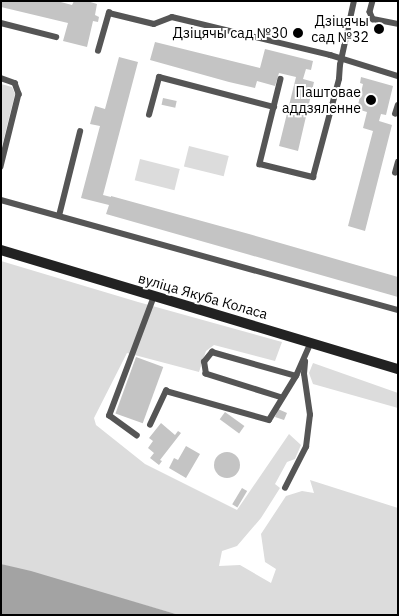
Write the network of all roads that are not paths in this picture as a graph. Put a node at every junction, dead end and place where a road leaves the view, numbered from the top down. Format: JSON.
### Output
{"nodes":[{"id":1,"x":354,"y":1,"type":"edge"},
{"id":2,"x":373,"y":1,"type":"edge"},
{"id":3,"x":1,"y":23,"type":"edge"},
{"id":4,"x":398,"y":24,"type":"edge"},
{"id":5,"x":56,"y":37,"type":"dead end"},
{"id":6,"x":98,"y":51,"type":"dead end"},
{"id":7,"x":341,"y":60,"type":"junction"},
{"id":8,"x":398,"y":76,"type":"edge"},
{"id":9,"x":1,"y":78,"type":"edge"},
{"id":10,"x":281,"y":79,"type":"dead end"},
{"id":11,"x":398,"y":105,"type":"edge"},
{"id":12,"x":274,"y":107,"type":"junction"},
{"id":13,"x":395,"y":114,"type":"dead end"},
{"id":14,"x":149,"y":115,"type":"dead end"},
{"id":15,"x":80,"y":132,"type":"dead end"},
{"id":16,"x":398,"y":162,"type":"edge"},
{"id":17,"x":1,"y":167,"type":"edge"},
{"id":18,"x":395,"y":173,"type":"dead end"},
{"id":19,"x":1,"y":200,"type":"edge"},
{"id":20,"x":59,"y":216,"type":"junction"},
{"id":21,"x":1,"y":250,"type":"edge"},
{"id":22,"x":154,"y":296,"type":"junction"},
{"id":23,"x":398,"y":310,"type":"edge"},
{"id":24,"x":311,"y":342,"type":"junction"},
{"id":25,"x":305,"y":358,"type":"junction"},
{"id":26,"x":398,"y":369,"type":"edge"},
{"id":27,"x":296,"y":376,"type":"junction"},
{"id":28,"x":282,"y":398,"type":"junction"},
{"id":29,"x":150,"y":425,"type":"dead end"},
{"id":30,"x":136,"y":436,"type":"dead end"},
{"id":31,"x":285,"y":488,"type":"dead end"}],
"edges":[{"from":1,"to":7,"type":"lane"},
{"from":2,"to":4,"type":"lane"},
{"from":3,"to":5,"type":"lane"},
{"from":6,"to":7,"type":"lane"},
{"from":7,"to":8,"type":"lane"},
{"from":7,"to":12,"type":"lane"},
{"from":9,"to":17,"type":"lane"},
{"from":10,"to":12,"type":"lane"},
{"from":11,"to":13,"type":"lane"},
{"from":12,"to":14,"type":"lane"},
{"from":15,"to":20,"type":"lane"},
{"from":16,"to":18,"type":"lane"},
{"from":19,"to":20,"type":"lane"},
{"from":20,"to":23,"type":"lane"},
{"from":21,"to":22,"type":"street","name":"вуліца Якуба Коласа"},
{"from":22,"to":24,"type":"street","name":"вуліца Якуба Коласа"},
{"from":22,"to":30,"type":"lane"},
{"from":24,"to":25,"type":"lane"},
{"from":24,"to":26,"type":"street","name":"вуліца Якуба Коласа"},
{"from":25,"to":27,"type":"lane"},
{"from":25,"to":31,"type":"lane"},
{"from":27,"to":28,"type":"lane"},
{"from":27,"to":28,"type":"lane"},
{"from":28,"to":29,"type":"lane"}]}
